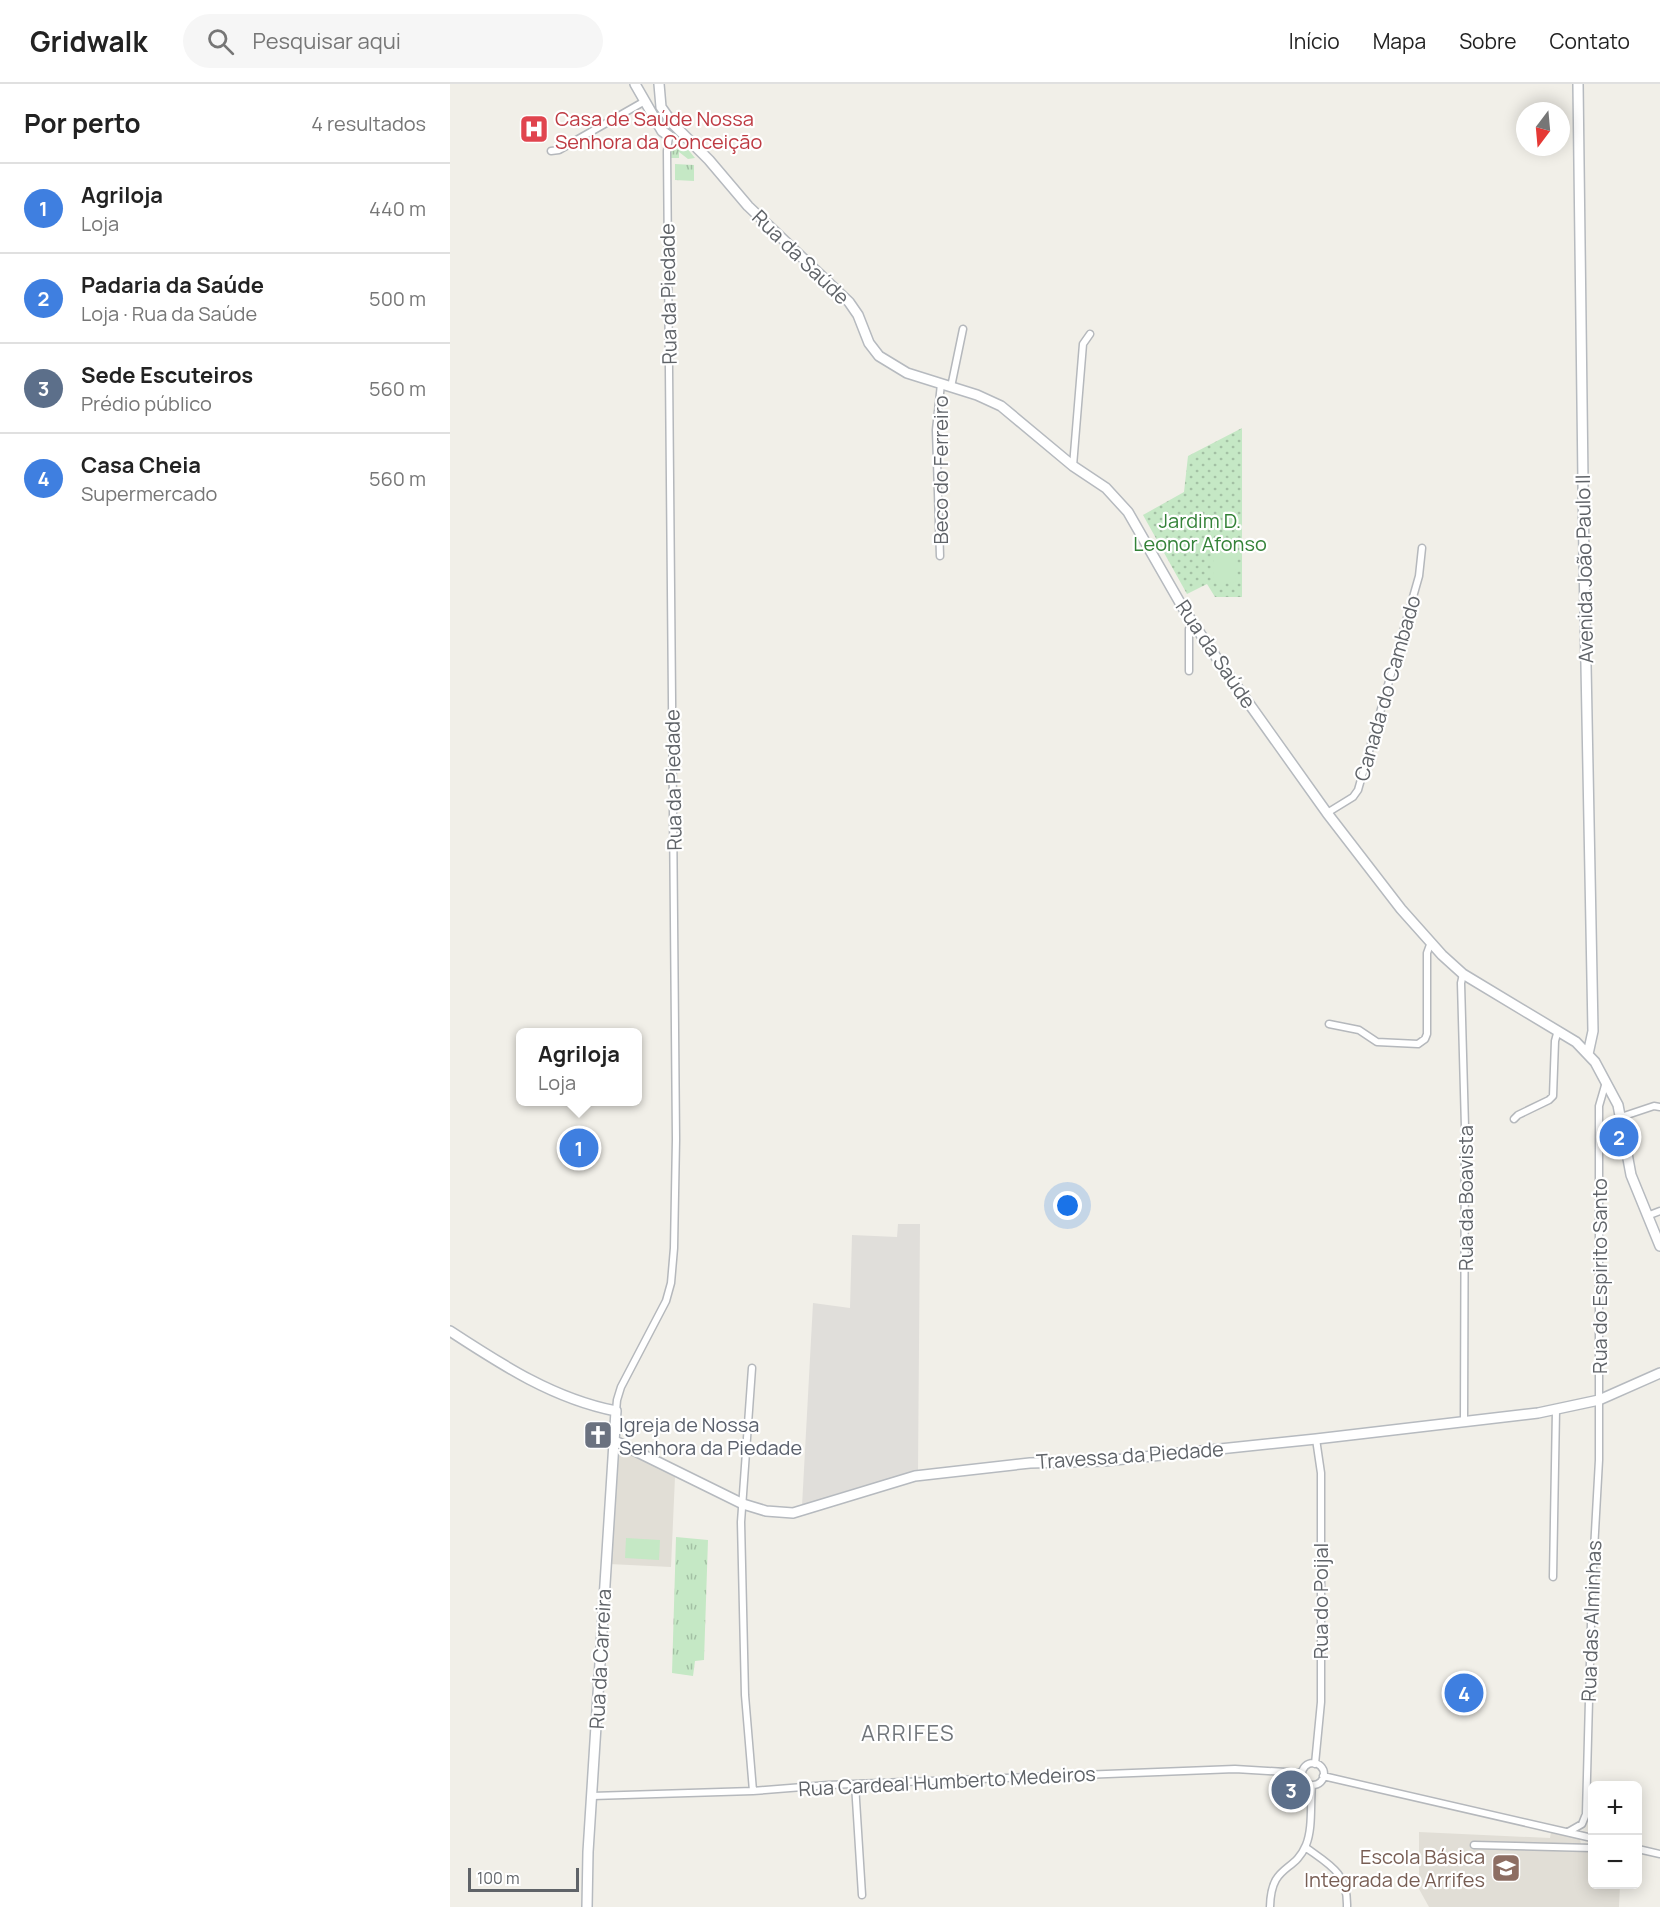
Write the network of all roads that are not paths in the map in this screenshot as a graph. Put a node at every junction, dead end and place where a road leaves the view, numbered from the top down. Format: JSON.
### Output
{"nodes":[{"id":1,"x":636,"y":84,"type":"edge"},
{"id":2,"x":659,"y":84,"type":"edge"},
{"id":3,"x":1578,"y":84,"type":"edge"},
{"id":4,"x":645,"y":101,"type":"junction"},
{"id":5,"x":673,"y":124,"type":"junction"},
{"id":6,"x":669,"y":136,"type":"junction"},
{"id":7,"x":686,"y":136,"type":"junction"},
{"id":8,"x":551,"y":151,"type":"dead end"},
{"id":9,"x":963,"y":328,"type":"dead end"},
{"id":10,"x":1090,"y":334,"type":"dead end"},
{"id":11,"x":946,"y":386,"type":"junction"},
{"id":12,"x":1073,"y":466,"type":"junction"},
{"id":13,"x":1422,"y":548,"type":"dead end"},
{"id":14,"x":940,"y":556,"type":"dead end"},
{"id":15,"x":1192,"y":623,"type":"junction"},
{"id":16,"x":1189,"y":671,"type":"dead end"},
{"id":17,"x":1327,"y":813,"type":"junction"},
{"id":18,"x":1431,"y":942,"type":"junction"},
{"id":19,"x":1463,"y":974,"type":"junction"},
{"id":20,"x":1329,"y":1024,"type":"dead end"},
{"id":21,"x":1558,"y":1030,"type":"junction"},
{"id":22,"x":1588,"y":1054,"type":"junction"},
{"id":23,"x":1606,"y":1081,"type":"junction"},
{"id":24,"x":1660,"y":1107,"type":"edge"},
{"id":25,"x":1621,"y":1117,"type":"junction"},
{"id":26,"x":1514,"y":1119,"type":"dead end"},
{"id":27,"x":1660,"y":1211,"type":"edge"},
{"id":28,"x":1646,"y":1217,"type":"junction"},
{"id":29,"x":1660,"y":1246,"type":"edge"},
{"id":30,"x":450,"y":1332,"type":"edge"},
{"id":31,"x":752,"y":1368,"type":"dead end"},
{"id":32,"x":1660,"y":1373,"type":"edge"},
{"id":33,"x":1599,"y":1400,"type":"junction"},
{"id":34,"x":1556,"y":1410,"type":"junction"},
{"id":35,"x":616,"y":1411,"type":"junction"},
{"id":36,"x":1464,"y":1422,"type":"junction"},
{"id":37,"x":1316,"y":1439,"type":"junction"},
{"id":38,"x":613,"y":1440,"type":"junction"},
{"id":39,"x":743,"y":1504,"type":"junction"},
{"id":40,"x":1553,"y":1577,"type":"dead end"},
{"id":41,"x":1315,"y":1764,"type":"junction"},
{"id":42,"x":1302,"y":1773,"type":"junction"},
{"id":43,"x":1323,"y":1776,"type":"junction"},
{"id":44,"x":855,"y":1784,"type":"junction"},
{"id":45,"x":1312,"y":1785,"type":"junction"},
{"id":46,"x":753,"y":1791,"type":"junction"},
{"id":47,"x":592,"y":1796,"type":"junction"},
{"id":48,"x":1568,"y":1832,"type":"junction"},
{"id":49,"x":1588,"y":1836,"type":"edge"},
{"id":50,"x":1474,"y":1845,"type":"dead end"},
{"id":51,"x":1305,"y":1847,"type":"junction"},
{"id":52,"x":1588,"y":1848,"type":"edge"},
{"id":53,"x":1642,"y":1850,"type":"edge"},
{"id":54,"x":1660,"y":1854,"type":"edge"},
{"id":55,"x":862,"y":1895,"type":"dead end"},
{"id":56,"x":587,"y":1907,"type":"edge"},
{"id":57,"x":1270,"y":1907,"type":"edge"},
{"id":58,"x":1347,"y":1907,"type":"edge"}],
"edges":[{"from":1,"to":4,"type":"street"},
{"from":2,"to":5,"type":"street"},
{"from":3,"to":22,"type":"street","name":"Avenida João Paulo II"},
{"from":4,"to":6,"type":"street"},
{"from":4,"to":8,"type":"street"},
{"from":5,"to":6,"type":"street"},
{"from":5,"to":7,"type":"street","name":"Rua da Saúde"},
{"from":6,"to":7,"type":"street"},
{"from":6,"to":35,"type":"street","name":"Rua da Piedade"},
{"from":7,"to":11,"type":"street","name":"Rua da Saúde"},
{"from":9,"to":11,"type":"street","name":"Beco do Ferreiro"},
{"from":10,"to":12,"type":"street"},
{"from":11,"to":12,"type":"street","name":"Rua da Saúde"},
{"from":11,"to":14,"type":"street","name":"Beco do Ferreiro"},
{"from":12,"to":15,"type":"street","name":"Rua da Saúde"},
{"from":13,"to":17,"type":"street","name":"Canada do Cambado"},
{"from":15,"to":16,"type":"street"},
{"from":15,"to":17,"type":"street","name":"Rua da Saúde"},
{"from":17,"to":18,"type":"street","name":"Rua da Saúde"},
{"from":18,"to":19,"type":"street","name":"Rua da Saúde"},
{"from":18,"to":20,"type":"street"},
{"from":19,"to":21,"type":"street","name":"Rua da Saúde"},
{"from":19,"to":36,"type":"street","name":"Rua da Boavista"},
{"from":21,"to":22,"type":"street","name":"Rua da Saúde"},
{"from":21,"to":26,"type":"street"},
{"from":22,"to":23,"type":"street","name":"Rua da Saúde"},
{"from":23,"to":25,"type":"street","name":"Rua da Saúde"},
{"from":23,"to":33,"type":"street","name":"Rua do Espirito Santo"},
{"from":24,"to":25,"type":"street"},
{"from":25,"to":28,"type":"street","name":"Rua da Saúde"},
{"from":27,"to":28,"type":"street"},
{"from":28,"to":29,"type":"street","name":"Rua da Saúde"},
{"from":30,"to":35,"type":"street"},
{"from":31,"to":39,"type":"street"},
{"from":32,"to":33,"type":"street","name":"Travessa da Piedade"},
{"from":33,"to":34,"type":"street","name":"Travessa da Piedade"},
{"from":33,"to":48,"type":"street","name":"Rua das Alminhas"},
{"from":34,"to":36,"type":"street","name":"Travessa da Piedade"},
{"from":34,"to":40,"type":"street"},
{"from":35,"to":38,"type":"street","name":"Rua da Carreira"},
{"from":36,"to":37,"type":"street","name":"Travessa da Piedade"},
{"from":37,"to":39,"type":"street","name":"Travessa da Piedade"},
{"from":37,"to":41,"type":"street","name":"Rua do Poijal"},
{"from":38,"to":39,"type":"street","name":"Travessa da Piedade"},
{"from":38,"to":47,"type":"street","name":"Rua da Carreira"},
{"from":39,"to":46,"type":"street"},
{"from":41,"to":42,"type":"street"},
{"from":41,"to":43,"type":"street"},
{"from":42,"to":44,"type":"street","name":"Rua Cardeal Humberto Medeiros"},
{"from":42,"to":45,"type":"street"},
{"from":43,"to":45,"type":"street"},
{"from":43,"to":48,"type":"street"},
{"from":44,"to":46,"type":"street","name":"Rua Cardeal Humberto Medeiros"},
{"from":44,"to":55,"type":"street"},
{"from":45,"to":51,"type":"street"},
{"from":46,"to":47,"type":"street","name":"Rua Cardeal Humberto Medeiros"},
{"from":47,"to":56,"type":"street","name":"Rua da Carreira"},
{"from":48,"to":49,"type":"street"},
{"from":50,"to":52,"type":"street"},
{"from":51,"to":57,"type":"street"},
{"from":51,"to":58,"type":"street"},
{"from":53,"to":54,"type":"street"}]}
